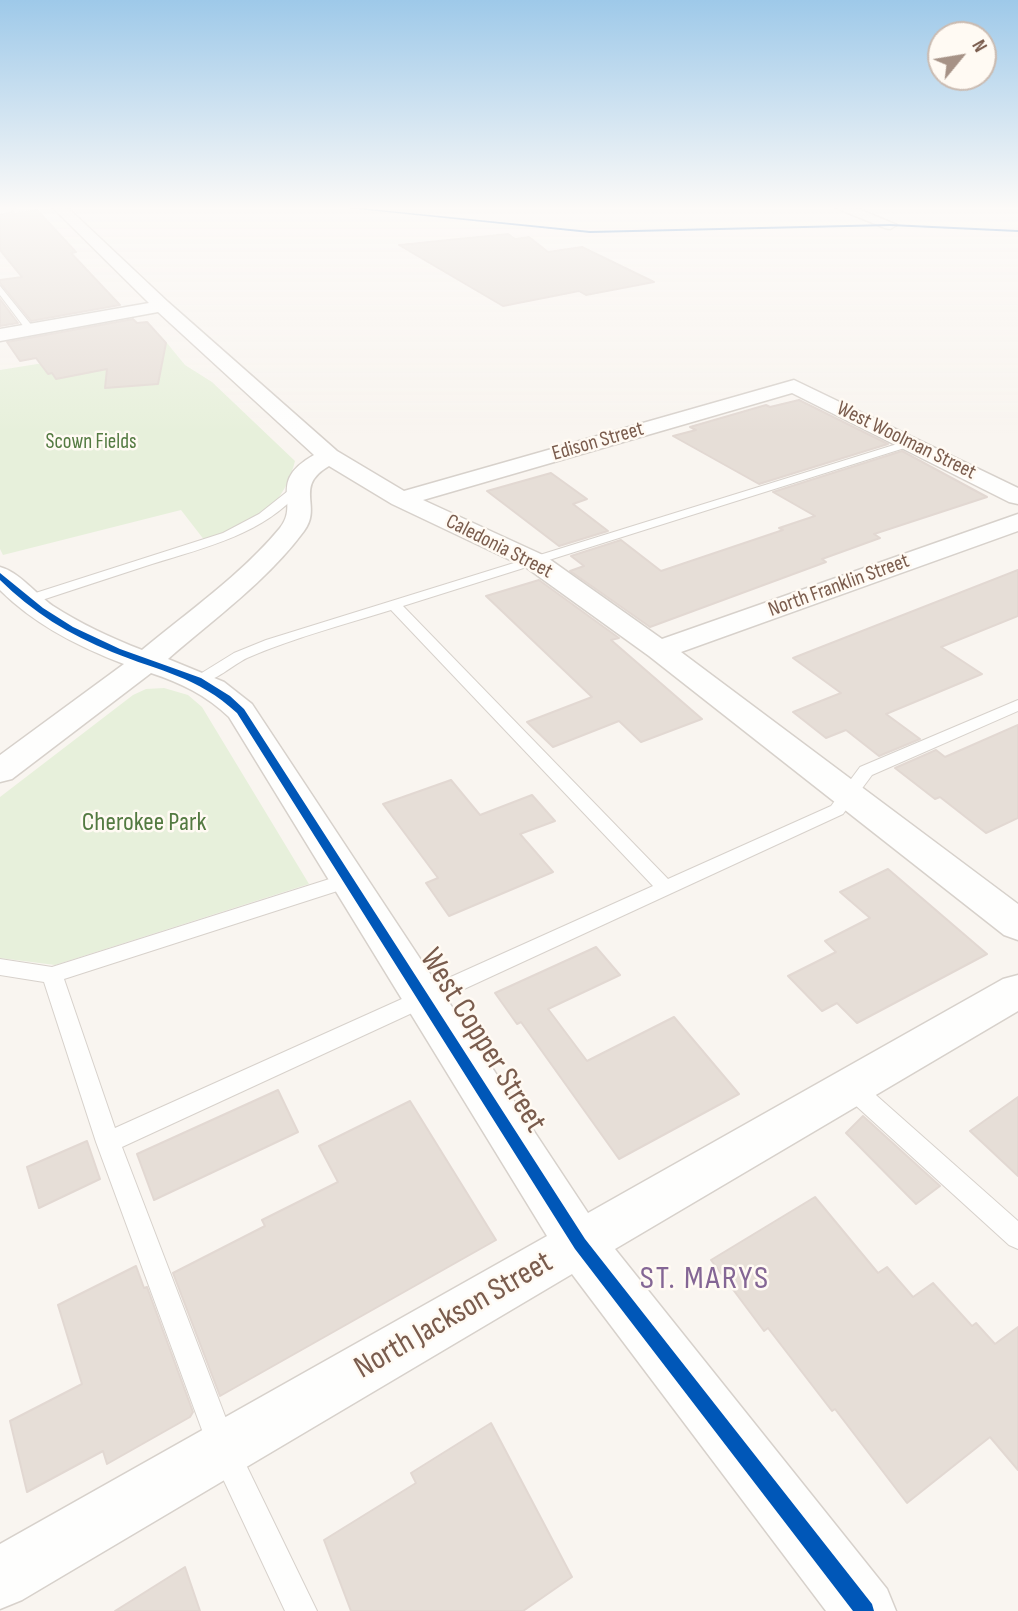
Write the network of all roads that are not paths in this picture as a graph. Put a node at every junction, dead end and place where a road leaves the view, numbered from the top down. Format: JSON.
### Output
{"nodes":[{"id":1,"x":138,"y":283,"type":"edge"},
{"id":2,"x":0,"y":289,"type":"edge"},
{"id":3,"x":162,"y":306,"type":"junction"},
{"id":4,"x":30,"y":330,"type":"junction"},
{"id":5,"x":0,"y":335,"type":"edge"},
{"id":6,"x":794,"y":386,"type":"joint"},
{"id":7,"x":911,"y":443,"type":"junction"},
{"id":8,"x":329,"y":456,"type":"junction"},
{"id":9,"x":298,"y":487,"type":"junction"},
{"id":10,"x":1018,"y":496,"type":"edge"},
{"id":11,"x":401,"y":499,"type":"junction"},
{"id":12,"x":1018,"y":522,"type":"edge"},
{"id":13,"x":536,"y":562,"type":"junction"},
{"id":14,"x":14,"y":588,"type":"edge"},
{"id":15,"x":394,"y":605,"type":"junction"},
{"id":16,"x":659,"y":650,"type":"junction"},
{"id":17,"x":146,"y":662,"type":"junction"},
{"id":18,"x":200,"y":679,"type":"junction"},
{"id":19,"x":1018,"y":705,"type":"edge"},
{"id":20,"x":0,"y":771,"type":"edge"},
{"id":21,"x":848,"y":794,"type":"junction"},
{"id":22,"x":349,"y":880,"type":"junction"},
{"id":23,"x":666,"y":888,"type":"junction"},
{"id":24,"x":1018,"y":925,"type":"edge"},
{"id":25,"x":0,"y":967,"type":"edge"},
{"id":26,"x":52,"y":975,"type":"junction"},
{"id":27,"x":1018,"y":991,"type":"edge"},
{"id":28,"x":424,"y":999,"type":"junction"},
{"id":29,"x":851,"y":1087,"type":"junction"},
{"id":30,"x":108,"y":1142,"type":"junction"},
{"id":31,"x":1018,"y":1237,"type":"edge"},
{"id":32,"x":580,"y":1244,"type":"junction"},
{"id":33,"x":223,"y":1449,"type":"junction"},
{"id":34,"x":0,"y":1578,"type":"edge"},
{"id":35,"x":301,"y":1611,"type":"edge"},
{"id":36,"x":865,"y":1611,"type":"edge"}],
"edges":[{"from":1,"to":3,"type":"street","name":"Caledonia Street"},
{"from":2,"to":4,"type":"lane"},
{"from":3,"to":4,"type":"street"},
{"from":3,"to":8,"type":"street","name":"Caledonia Street"},
{"from":4,"to":5,"type":"street"},
{"from":6,"to":7,"type":"street","name":"West Woolman Street"},
{"from":6,"to":11,"type":"street","name":"Edison Street"},
{"from":7,"to":10,"type":"street","name":"West Woolman Street"},
{"from":7,"to":13,"type":"lane"},
{"from":8,"to":9,"type":"street"},
{"from":8,"to":11,"type":"street","name":"Caledonia Street"},
{"from":9,"to":14,"type":"lane"},
{"from":9,"to":17,"type":"street"},
{"from":11,"to":13,"type":"street","name":"Caledonia Street"},
{"from":12,"to":16,"type":"street","name":"North Franklin Street"},
{"from":13,"to":15,"type":"lane"},
{"from":13,"to":16,"type":"street","name":"Caledonia Street"},
{"from":14,"to":17,"type":"street","name":"West Copper Street"},
{"from":15,"to":18,"type":"lane"},
{"from":15,"to":23,"type":"lane"},
{"from":16,"to":21,"type":"street","name":"Caledonia Street"},
{"from":17,"to":18,"type":"street","name":"West Copper Street"},
{"from":17,"to":20,"type":"street"},
{"from":18,"to":22,"type":"street","name":"West Copper Street"},
{"from":19,"to":21,"type":"lane"},
{"from":21,"to":23,"type":"lane"},
{"from":21,"to":24,"type":"street","name":"Caledonia Street"},
{"from":22,"to":26,"type":"lane"},
{"from":22,"to":28,"type":"street","name":"West Copper Street"},
{"from":23,"to":28,"type":"lane"},
{"from":25,"to":26,"type":"lane"},
{"from":26,"to":30,"type":"lane"},
{"from":27,"to":29,"type":"street","name":"North Jackson Street"},
{"from":28,"to":30,"type":"lane"},
{"from":28,"to":32,"type":"street","name":"West Copper Street"},
{"from":29,"to":31,"type":"lane"},
{"from":29,"to":32,"type":"street","name":"North Jackson Street"},
{"from":30,"to":33,"type":"lane"},
{"from":32,"to":33,"type":"street","name":"North Jackson Street"},
{"from":32,"to":36,"type":"street","name":"West Copper Street"},
{"from":33,"to":34,"type":"street","name":"North Jackson Street"},
{"from":33,"to":35,"type":"lane"}]}
